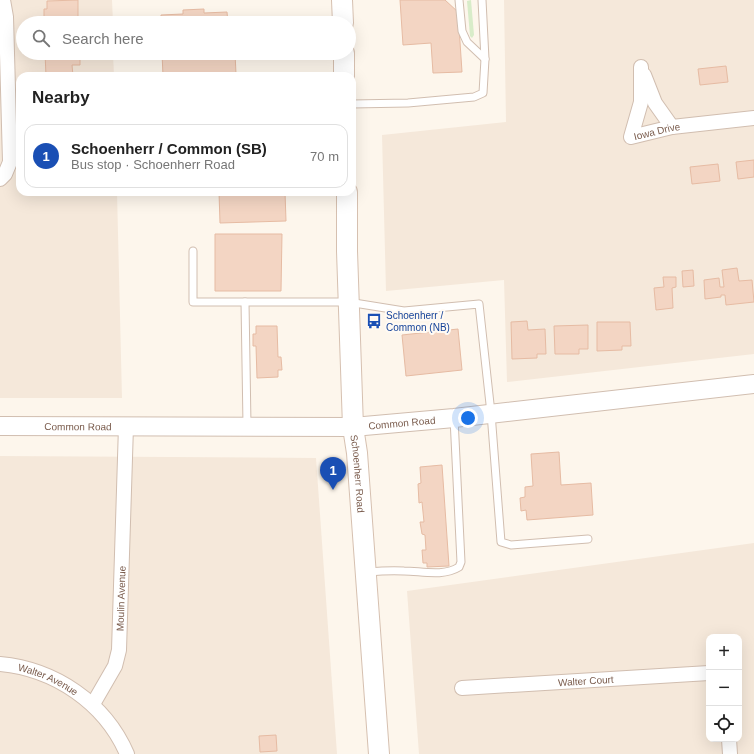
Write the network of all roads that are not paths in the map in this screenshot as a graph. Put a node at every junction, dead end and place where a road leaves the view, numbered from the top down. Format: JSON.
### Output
{"nodes":[{"id":1,"x":3,"y":0,"type":"edge"},
{"id":2,"x":342,"y":0,"type":"edge"},
{"id":3,"x":460,"y":0,"type":"edge"},
{"id":4,"x":482,"y":0,"type":"edge"},
{"id":5,"x":343,"y":16,"type":"edge"},
{"id":6,"x":484,"y":59,"type":"junction"},
{"id":7,"x":344,"y":60,"type":"edge"},
{"id":8,"x":344,"y":72,"type":"edge"},
{"id":9,"x":356,"y":104,"type":"edge"},
{"id":10,"x":754,"y":118,"type":"edge"},
{"id":11,"x":672,"y":127,"type":"junction"},
{"id":12,"x":1,"y":178,"type":"edge"},
{"id":13,"x":347,"y":196,"type":"edge"},
{"id":14,"x":193,"y":251,"type":"dead end"},
{"id":15,"x":245,"y":302,"type":"junction"},
{"id":16,"x":348,"y":302,"type":"junction"},
{"id":17,"x":754,"y":384,"type":"edge"},
{"id":18,"x":491,"y":413,"type":"junction"},
{"id":19,"x":454,"y":418,"type":"junction"},
{"id":20,"x":247,"y":425,"type":"junction"},
{"id":21,"x":0,"y":426,"type":"edge"},
{"id":22,"x":126,"y":426,"type":"junction"},
{"id":23,"x":353,"y":427,"type":"junction"},
{"id":24,"x":588,"y":539,"type":"dead end"},
{"id":25,"x":366,"y":572,"type":"junction"},
{"id":26,"x":0,"y":664,"type":"edge"},
{"id":27,"x":706,"y":673,"type":"edge"},
{"id":28,"x":462,"y":688,"type":"dead end"},
{"id":29,"x":93,"y":704,"type":"junction"},
{"id":30,"x":729,"y":742,"type":"edge"},
{"id":31,"x":127,"y":754,"type":"edge"},
{"id":32,"x":379,"y":754,"type":"edge"},
{"id":33,"x":730,"y":754,"type":"edge"}],
"edges":[{"from":1,"to":12,"type":"street"},
{"from":2,"to":5,"type":"main road"},
{"from":3,"to":6,"type":"lane"},
{"from":4,"to":6,"type":"lane"},
{"from":6,"to":9,"type":"lane"},
{"from":7,"to":8,"type":"main road"},
{"from":10,"to":11,"type":"street","name":"Iowa Drive"},
{"from":11,"to":11,"type":"street","name":"Iowa Drive"},
{"from":13,"to":16,"type":"main road","name":"Schoenherr Road"},
{"from":14,"to":15,"type":"lane"},
{"from":15,"to":16,"type":"lane"},
{"from":15,"to":20,"type":"lane"},
{"from":16,"to":18,"type":"lane"},
{"from":16,"to":23,"type":"main road","name":"Schoenherr Road"},
{"from":17,"to":18,"type":"street","name":"Common Road"},
{"from":18,"to":19,"type":"street","name":"Common Road"},
{"from":18,"to":24,"type":"lane"},
{"from":19,"to":23,"type":"street","name":"Common Road"},
{"from":19,"to":25,"type":"lane"},
{"from":20,"to":22,"type":"street","name":"Common Road"},
{"from":20,"to":23,"type":"street","name":"Common Road"},
{"from":21,"to":22,"type":"street","name":"Common Road"},
{"from":22,"to":29,"type":"street","name":"Moulin Avenue"},
{"from":23,"to":25,"type":"main road","name":"Schoenherr Road"},
{"from":25,"to":32,"type":"main road","name":"Schoenherr Road"},
{"from":26,"to":29,"type":"street","name":"Walter Avenue"},
{"from":27,"to":28,"type":"street","name":"Walter Court"},
{"from":29,"to":31,"type":"street"},
{"from":30,"to":33,"type":"street"}]}
